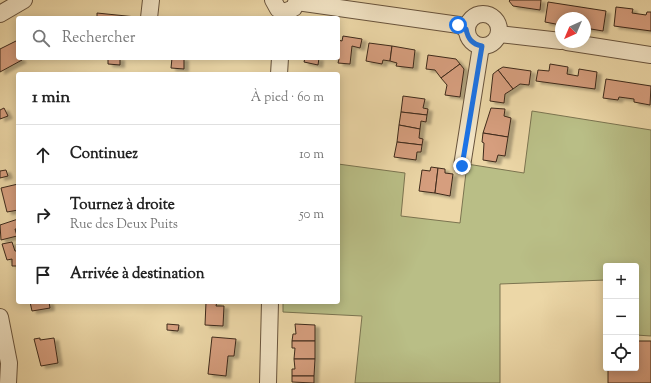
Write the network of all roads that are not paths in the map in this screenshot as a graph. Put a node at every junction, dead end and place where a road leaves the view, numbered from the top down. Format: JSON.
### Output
{"nodes":[{"id":1,"x":23,"y":0,"type":"edge"},
{"id":2,"x":150,"y":0,"type":"edge"},
{"id":3,"x":273,"y":0,"type":"edge"},
{"id":4,"x":297,"y":1,"type":"edge"},
{"id":5,"x":486,"y":7,"type":"edge"},
{"id":6,"x":0,"y":14,"type":"edge"},
{"id":7,"x":284,"y":15,"type":"edge"},
{"id":8,"x":149,"y":16,"type":"edge"},
{"id":9,"x":466,"y":29,"type":"junction"},
{"id":10,"x":499,"y":34,"type":"junction"},
{"id":11,"x":555,"y":40,"type":"edge"},
{"id":12,"x":482,"y":46,"type":"junction"},
{"id":13,"x":591,"y":46,"type":"edge"},
{"id":14,"x":651,"y":55,"type":"edge"},
{"id":15,"x":280,"y":60,"type":"edge"},
{"id":16,"x":279,"y":72,"type":"edge"},
{"id":17,"x":462,"y":166,"type":"dead end"},
{"id":18,"x":270,"y":304,"type":"edge"},
{"id":19,"x":0,"y":317,"type":"edge"},
{"id":20,"x":8,"y":383,"type":"edge"},
{"id":21,"x":268,"y":383,"type":"edge"}],
"edges":[{"from":1,"to":6,"type":"street"},
{"from":2,"to":8,"type":"street"},
{"from":3,"to":7,"type":"street"},
{"from":4,"to":7,"type":"street"},
{"from":4,"to":9,"type":"street"},
{"from":5,"to":9,"type":"street"},
{"from":5,"to":10,"type":"street"},
{"from":9,"to":12,"type":"street"},
{"from":10,"to":11,"type":"street"},
{"from":10,"to":12,"type":"street"},
{"from":12,"to":17,"type":"street"},
{"from":13,"to":14,"type":"street"},
{"from":15,"to":16,"type":"street"},
{"from":18,"to":21,"type":"street"},
{"from":19,"to":20,"type":"street"}]}
